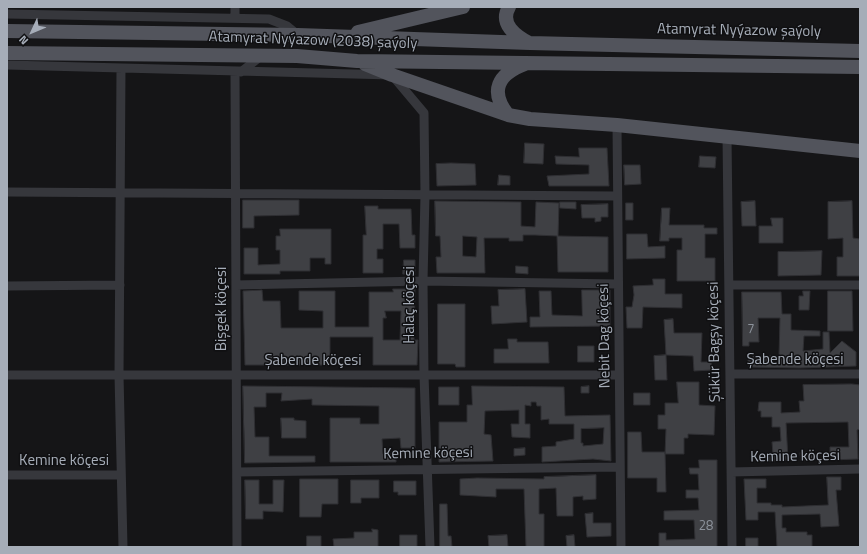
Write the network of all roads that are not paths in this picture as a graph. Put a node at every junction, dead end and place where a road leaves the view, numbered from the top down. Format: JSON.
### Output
{"nodes":[{"id":1,"x":235,"y":7,"type":"edge"},
{"id":2,"x":463,"y":7,"type":"edge"},
{"id":3,"x":509,"y":7,"type":"edge"},
{"id":4,"x":7,"y":14,"type":"edge"},
{"id":5,"x":235,"y":18,"type":"junction"},
{"id":6,"x":7,"y":31,"type":"edge"},
{"id":7,"x":298,"y":35,"type":"junction"},
{"id":8,"x":337,"y":37,"type":"junction"},
{"id":9,"x":530,"y":43,"type":"junction"},
{"id":10,"x":618,"y":45,"type":"joint"},
{"id":11,"x":860,"y":51,"type":"edge"},
{"id":12,"x":7,"y":53,"type":"edge"},
{"id":13,"x":261,"y":56,"type":"junction"},
{"id":14,"x":357,"y":61,"type":"junction"},
{"id":15,"x":532,"y":62,"type":"junction"},
{"id":16,"x":7,"y":65,"type":"edge"},
{"id":17,"x":860,"y":67,"type":"edge"},
{"id":18,"x":121,"y":68,"type":"junction"},
{"id":19,"x":238,"y":72,"type":"junction"},
{"id":20,"x":392,"y":75,"type":"junction"},
{"id":21,"x":508,"y":115,"type":"junction"},
{"id":22,"x":617,"y":125,"type":"junction"},
{"id":23,"x":727,"y":137,"type":"junction"},
{"id":24,"x":860,"y":151,"type":"edge"},
{"id":25,"x":7,"y":192,"type":"edge"},
{"id":26,"x":121,"y":193,"type":"junction"},
{"id":27,"x":236,"y":193,"type":"junction"},
{"id":28,"x":425,"y":195,"type":"junction"},
{"id":29,"x":618,"y":196,"type":"junction"},
{"id":30,"x":423,"y":281,"type":"junction"},
{"id":31,"x":618,"y":284,"type":"junction"},
{"id":32,"x":120,"y":285,"type":"junction"},
{"id":33,"x":236,"y":285,"type":"junction"},
{"id":34,"x":729,"y":285,"type":"junction"},
{"id":35,"x":860,"y":285,"type":"edge"},
{"id":36,"x":7,"y":286,"type":"edge"},
{"id":37,"x":730,"y":374,"type":"junction"},
{"id":38,"x":860,"y":374,"type":"edge"},
{"id":39,"x":7,"y":375,"type":"edge"},
{"id":40,"x":119,"y":375,"type":"junction"},
{"id":41,"x":237,"y":375,"type":"junction"},
{"id":42,"x":424,"y":375,"type":"junction"},
{"id":43,"x":619,"y":375,"type":"junction"},
{"id":44,"x":620,"y":467,"type":"junction"},
{"id":45,"x":427,"y":468,"type":"junction"},
{"id":46,"x":860,"y":469,"type":"edge"},
{"id":47,"x":237,"y":472,"type":"junction"},
{"id":48,"x":731,"y":472,"type":"junction"},
{"id":49,"x":7,"y":475,"type":"edge"},
{"id":50,"x":122,"y":475,"type":"junction"},
{"id":51,"x":123,"y":547,"type":"edge"},
{"id":52,"x":237,"y":547,"type":"edge"},
{"id":53,"x":430,"y":547,"type":"edge"},
{"id":54,"x":621,"y":547,"type":"edge"},
{"id":55,"x":732,"y":547,"type":"edge"}],
"edges":[{"from":1,"to":5,"type":"street"},
{"from":2,"to":8,"type":"main road"},
{"from":3,"to":9,"type":"main road"},
{"from":4,"to":5,"type":"street"},
{"from":5,"to":7,"type":"street"},
{"from":6,"to":7,"type":"main road","name":"Atamyrat Nyýazow (2038) şaýoly"},
{"from":7,"to":8,"type":"main road","name":"Atamyrat Nyýazow (2038) şaýoly"},
{"from":8,"to":9,"type":"main road","name":"Atamyrat Nyýazow (2038) şaýoly"},
{"from":9,"to":10,"type":"main road","name":"Atamyrat Nyýazow (2038) şaýoly"},
{"from":10,"to":11,"type":"main road","name":"Atamyrat Nyýazow şaýoly"},
{"from":12,"to":13,"type":"main road","name":"Atamyrat Nyýazow (2038) şaýoly"},
{"from":13,"to":14,"type":"main road","name":"Atamyrat Nyýazow (2038) şaýoly"},
{"from":13,"to":19,"type":"street"},
{"from":14,"to":15,"type":"main road","name":"Atamyrat Nyýazow (2038) şaýoly"},
{"from":14,"to":20,"type":"main road"},
{"from":15,"to":17,"type":"main road","name":"Atamyrat Nyýazow (2038) şaýoly"},
{"from":15,"to":21,"type":"main road"},
{"from":16,"to":18,"type":"street"},
{"from":18,"to":19,"type":"street"},
{"from":18,"to":26,"type":"street"},
{"from":19,"to":20,"type":"street"},
{"from":19,"to":27,"type":"street","name":"Bişgek köçesi"},
{"from":20,"to":21,"type":"main road"},
{"from":20,"to":28,"type":"street","name":"Halaç köçesi"},
{"from":21,"to":22,"type":"main road"},
{"from":22,"to":23,"type":"main road"},
{"from":22,"to":29,"type":"street","name":"Nebit Dag köçesi"},
{"from":23,"to":24,"type":"main road"},
{"from":23,"to":34,"type":"street","name":"Şükür Bagşy köçesi"},
{"from":25,"to":26,"type":"street"},
{"from":26,"to":27,"type":"street"},
{"from":26,"to":32,"type":"street"},
{"from":27,"to":28,"type":"street"},
{"from":27,"to":33,"type":"street","name":"Bişgek köçesi"},
{"from":28,"to":29,"type":"street"},
{"from":28,"to":30,"type":"street","name":"Halaç köçesi"},
{"from":29,"to":31,"type":"street","name":"Nebit Dag köçesi"},
{"from":30,"to":31,"type":"street"},
{"from":30,"to":33,"type":"street"},
{"from":30,"to":42,"type":"street","name":"Halaç köçesi"},
{"from":31,"to":43,"type":"street","name":"Nebit Dag köçesi"},
{"from":32,"to":36,"type":"street"},
{"from":32,"to":40,"type":"street"},
{"from":33,"to":41,"type":"street","name":"Bişgek köçesi"},
{"from":34,"to":35,"type":"street"},
{"from":34,"to":37,"type":"street","name":"Şükür Bagşy köçesi"},
{"from":37,"to":38,"type":"street","name":"Şabende köçesi"},
{"from":37,"to":48,"type":"street","name":"Şükür Bagşy köçesi"},
{"from":39,"to":40,"type":"street","name":"Şabende köçesi"},
{"from":40,"to":41,"type":"street","name":"Şabende köçesi"},
{"from":40,"to":50,"type":"street"},
{"from":41,"to":42,"type":"street","name":"Şabende köçesi"},
{"from":41,"to":47,"type":"street","name":"Bişgek köçesi"},
{"from":42,"to":43,"type":"street","name":"Şabende köçesi"},
{"from":42,"to":45,"type":"street","name":"Halaç köçesi"},
{"from":43,"to":44,"type":"street","name":"Nebit Dag köçesi"},
{"from":44,"to":45,"type":"street","name":"Kemine köçesi"},
{"from":44,"to":54,"type":"street","name":"Nebit Dag köçesi"},
{"from":45,"to":47,"type":"street","name":"Kemine köçesi"},
{"from":45,"to":53,"type":"street","name":"Halaç köçesi"},
{"from":46,"to":48,"type":"street","name":"Kemine köçesi"},
{"from":47,"to":52,"type":"street","name":"Bişgek köçesi"},
{"from":48,"to":55,"type":"street","name":"Şükür Bagşy köçesi"},
{"from":49,"to":50,"type":"street","name":"Kemine köçesi"},
{"from":50,"to":51,"type":"street"}]}
